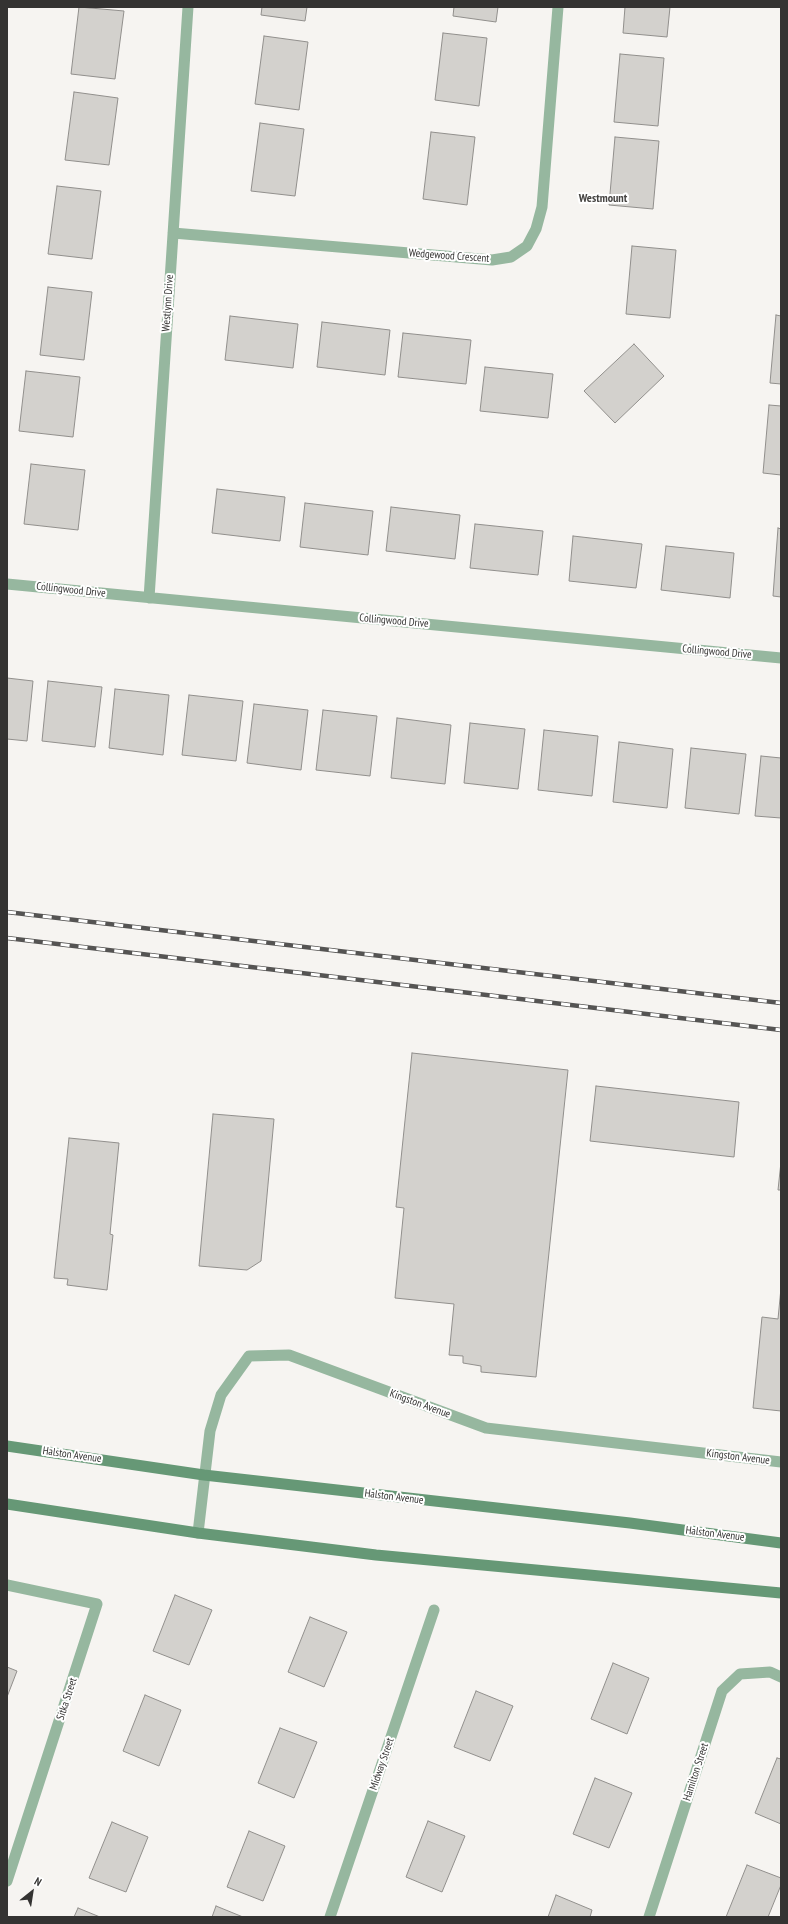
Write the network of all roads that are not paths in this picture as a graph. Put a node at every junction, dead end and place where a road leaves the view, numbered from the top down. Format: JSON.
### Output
{"nodes":[{"id":1,"x":188,"y":7,"type":"edge"},
{"id":2,"x":558,"y":7,"type":"edge"},
{"id":3,"x":173,"y":233,"type":"junction"},
{"id":4,"x":7,"y":584,"type":"edge"},
{"id":5,"x":149,"y":598,"type":"junction"},
{"id":6,"x":781,"y":658,"type":"edge"},
{"id":7,"x":7,"y":1446,"type":"edge"},
{"id":8,"x":781,"y":1462,"type":"edge"},
{"id":9,"x":204,"y":1475,"type":"junction"},
{"id":10,"x":7,"y":1504,"type":"edge"},
{"id":11,"x":198,"y":1533,"type":"junction"},
{"id":12,"x":781,"y":1543,"type":"edge"},
{"id":13,"x":7,"y":1585,"type":"edge"},
{"id":14,"x":781,"y":1594,"type":"edge"},
{"id":15,"x":434,"y":1610,"type":"dead end"},
{"id":16,"x":781,"y":1677,"type":"edge"},
{"id":17,"x":7,"y":1881,"type":"edge"},
{"id":18,"x":330,"y":1917,"type":"edge"},
{"id":19,"x":649,"y":1917,"type":"edge"}],
"edges":[{"from":1,"to":3,"type":"street","name":"Westlynn Drive"},
{"from":2,"to":3,"type":"street","name":"Wedgewood Crescent"},
{"from":3,"to":5,"type":"street","name":"Westlynn Drive"},
{"from":4,"to":5,"type":"street","name":"Collingwood Drive"},
{"from":5,"to":6,"type":"street","name":"Collingwood Drive"},
{"from":7,"to":9,"type":"main road","name":"Halston Avenue"},
{"from":8,"to":9,"type":"street","name":"Kingston Avenue"},
{"from":9,"to":11,"type":"street","name":"Kingston Avenue"},
{"from":9,"to":12,"type":"main road","name":"Halston Avenue"},
{"from":10,"to":11,"type":"main road"},
{"from":11,"to":14,"type":"main road"},
{"from":13,"to":17,"type":"street","name":"Sitka Street"},
{"from":15,"to":18,"type":"street","name":"Midway Street"},
{"from":16,"to":19,"type":"street","name":"Hamilton Street"}]}
